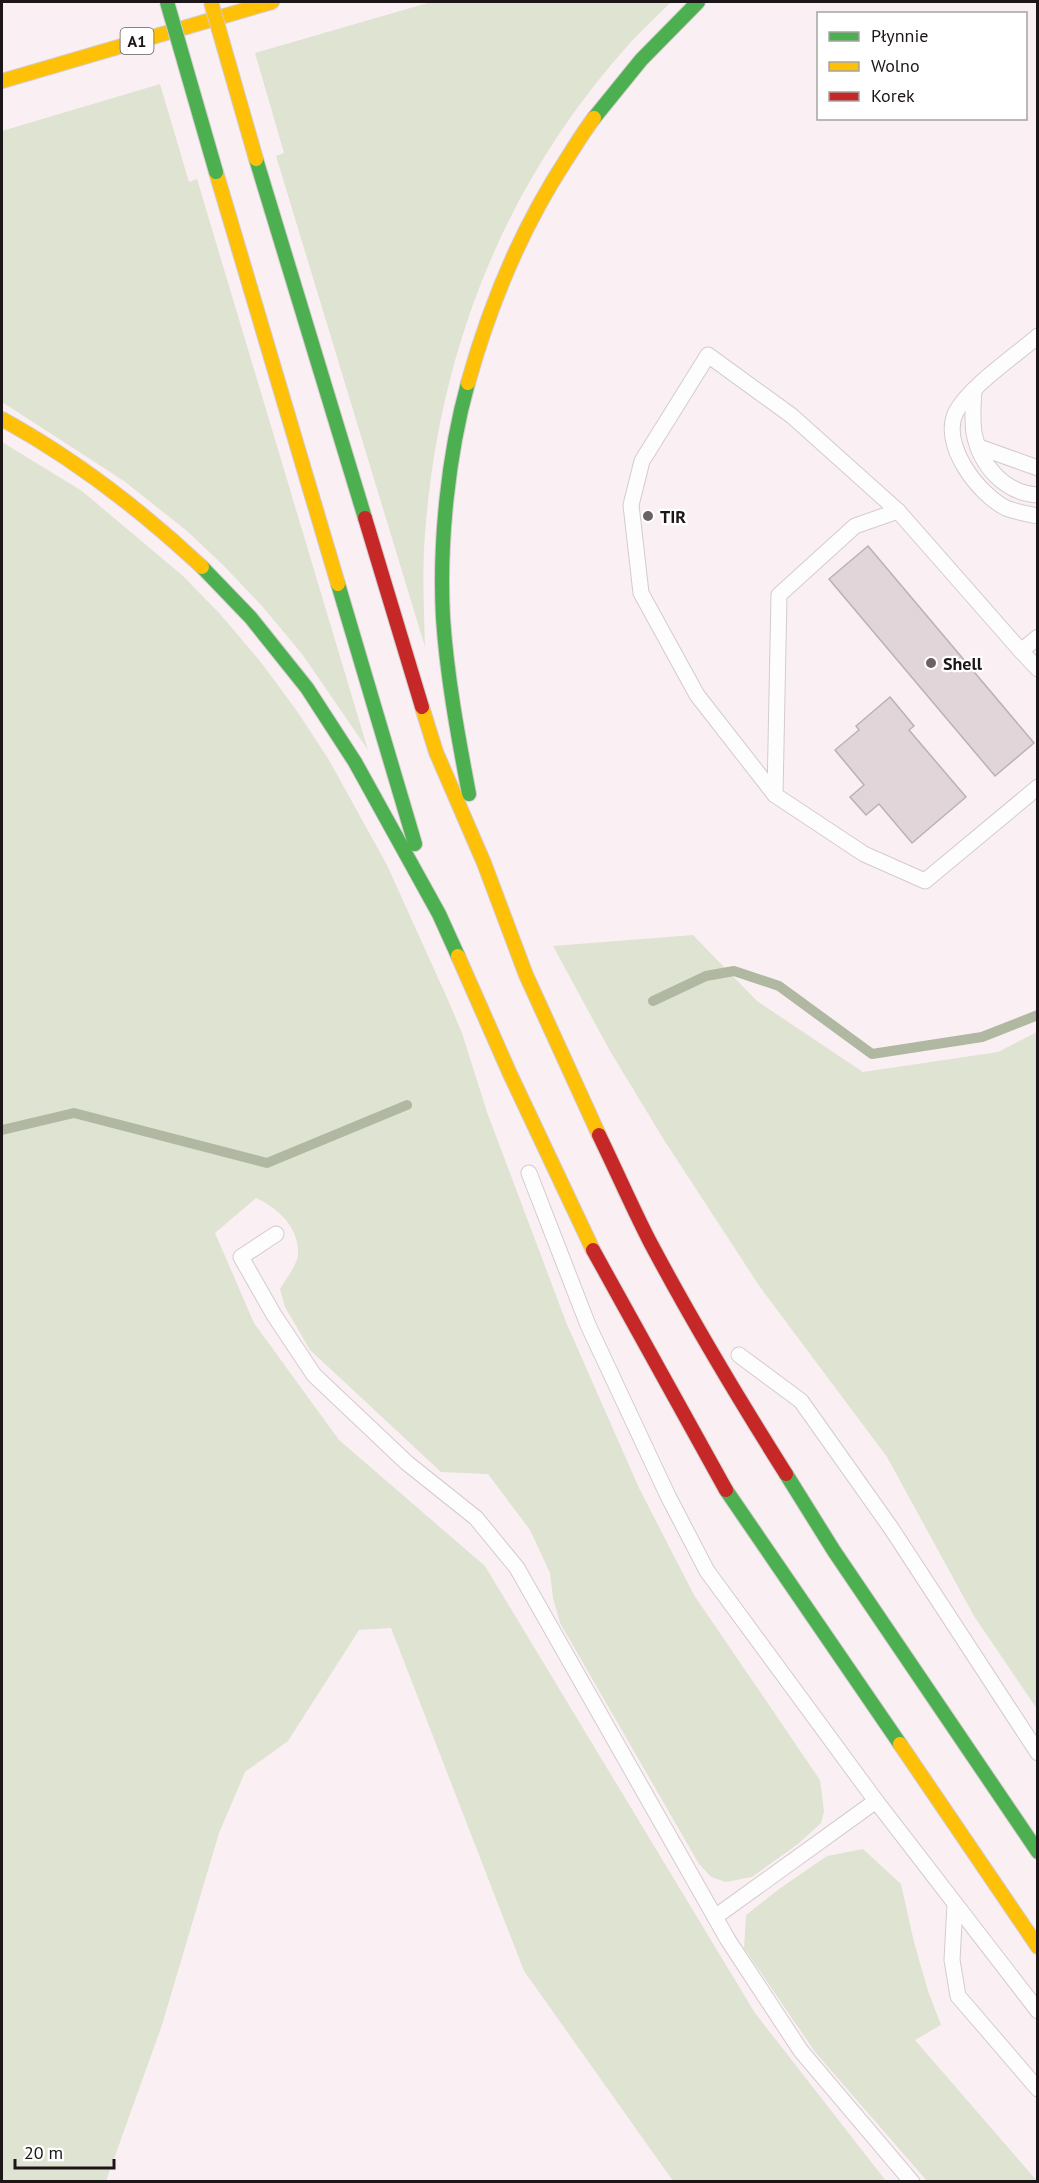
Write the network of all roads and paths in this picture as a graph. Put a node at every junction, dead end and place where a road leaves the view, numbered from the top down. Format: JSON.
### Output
{"nodes":[{"id":1,"x":167,"y":2,"type":"edge"},
{"id":2,"x":211,"y":2,"type":"edge"},
{"id":3,"x":272,"y":2,"type":"edge"},
{"id":4,"x":698,"y":2,"type":"edge"},
{"id":5,"x":2,"y":81,"type":"edge"},
{"id":6,"x":1038,"y":336,"type":"edge"},
{"id":7,"x":974,"y":390,"type":"junction"},
{"id":8,"x":2,"y":419,"type":"edge"},
{"id":9,"x":979,"y":447,"type":"junction"},
{"id":10,"x":1038,"y":468,"type":"edge"},
{"id":11,"x":1038,"y":495,"type":"edge"},
{"id":12,"x":898,"y":511,"type":"junction"},
{"id":13,"x":1038,"y":516,"type":"edge"},
{"id":14,"x":1038,"y":637,"type":"edge"},
{"id":15,"x":1022,"y":651,"type":"junction"},
{"id":16,"x":1038,"y":669,"type":"edge"},
{"id":17,"x":1038,"y":787,"type":"edge"},
{"id":18,"x":775,"y":795,"type":"junction"},
{"id":19,"x":484,"y":863,"type":"junction"},
{"id":20,"x":439,"y":914,"type":"junction"},
{"id":21,"x":529,"y":1173,"type":"dead end"},
{"id":22,"x":276,"y":1234,"type":"dead end"},
{"id":23,"x":739,"y":1355,"type":"dead end"},
{"id":24,"x":1038,"y":1753,"type":"edge"},
{"id":25,"x":876,"y":1802,"type":"junction"},
{"id":26,"x":1038,"y":1852,"type":"edge"},
{"id":27,"x":955,"y":1904,"type":"junction"},
{"id":28,"x":715,"y":1917,"type":"junction"},
{"id":29,"x":1038,"y":1947,"type":"edge"},
{"id":30,"x":1038,"y":2011,"type":"edge"},
{"id":31,"x":1038,"y":2089,"type":"edge"},
{"id":32,"x":912,"y":2181,"type":"edge"}],
"edges":[{"from":1,"to":20,"type":"highway","bridge":true},
{"from":2,"to":19,"type":"highway","bridge":true},
{"from":3,"to":5,"type":"highway","number":"A1"},
{"from":4,"to":19,"type":"highway"},
{"from":6,"to":7,"type":"lane"},
{"from":7,"to":9,"type":"lane"},
{"from":7,"to":13,"type":"lane"},
{"from":8,"to":20,"type":"highway"},
{"from":9,"to":10,"type":"lane"},
{"from":9,"to":11,"type":"lane"},
{"from":12,"to":15,"type":"lane"},
{"from":12,"to":18,"type":"lane"},
{"from":12,"to":18,"type":"lane"},
{"from":14,"to":15,"type":"lane"},
{"from":15,"to":16,"type":"lane"},
{"from":17,"to":18,"type":"lane"},
{"from":19,"to":26,"type":"highway"},
{"from":20,"to":29,"type":"highway"},
{"from":21,"to":25,"type":"lane"},
{"from":22,"to":28,"type":"lane"},
{"from":23,"to":24,"type":"lane"},
{"from":25,"to":27,"type":"lane"},
{"from":25,"to":28,"type":"lane"},
{"from":27,"to":30,"type":"lane"},
{"from":27,"to":31,"type":"lane"},
{"from":28,"to":32,"type":"lane"}]}
